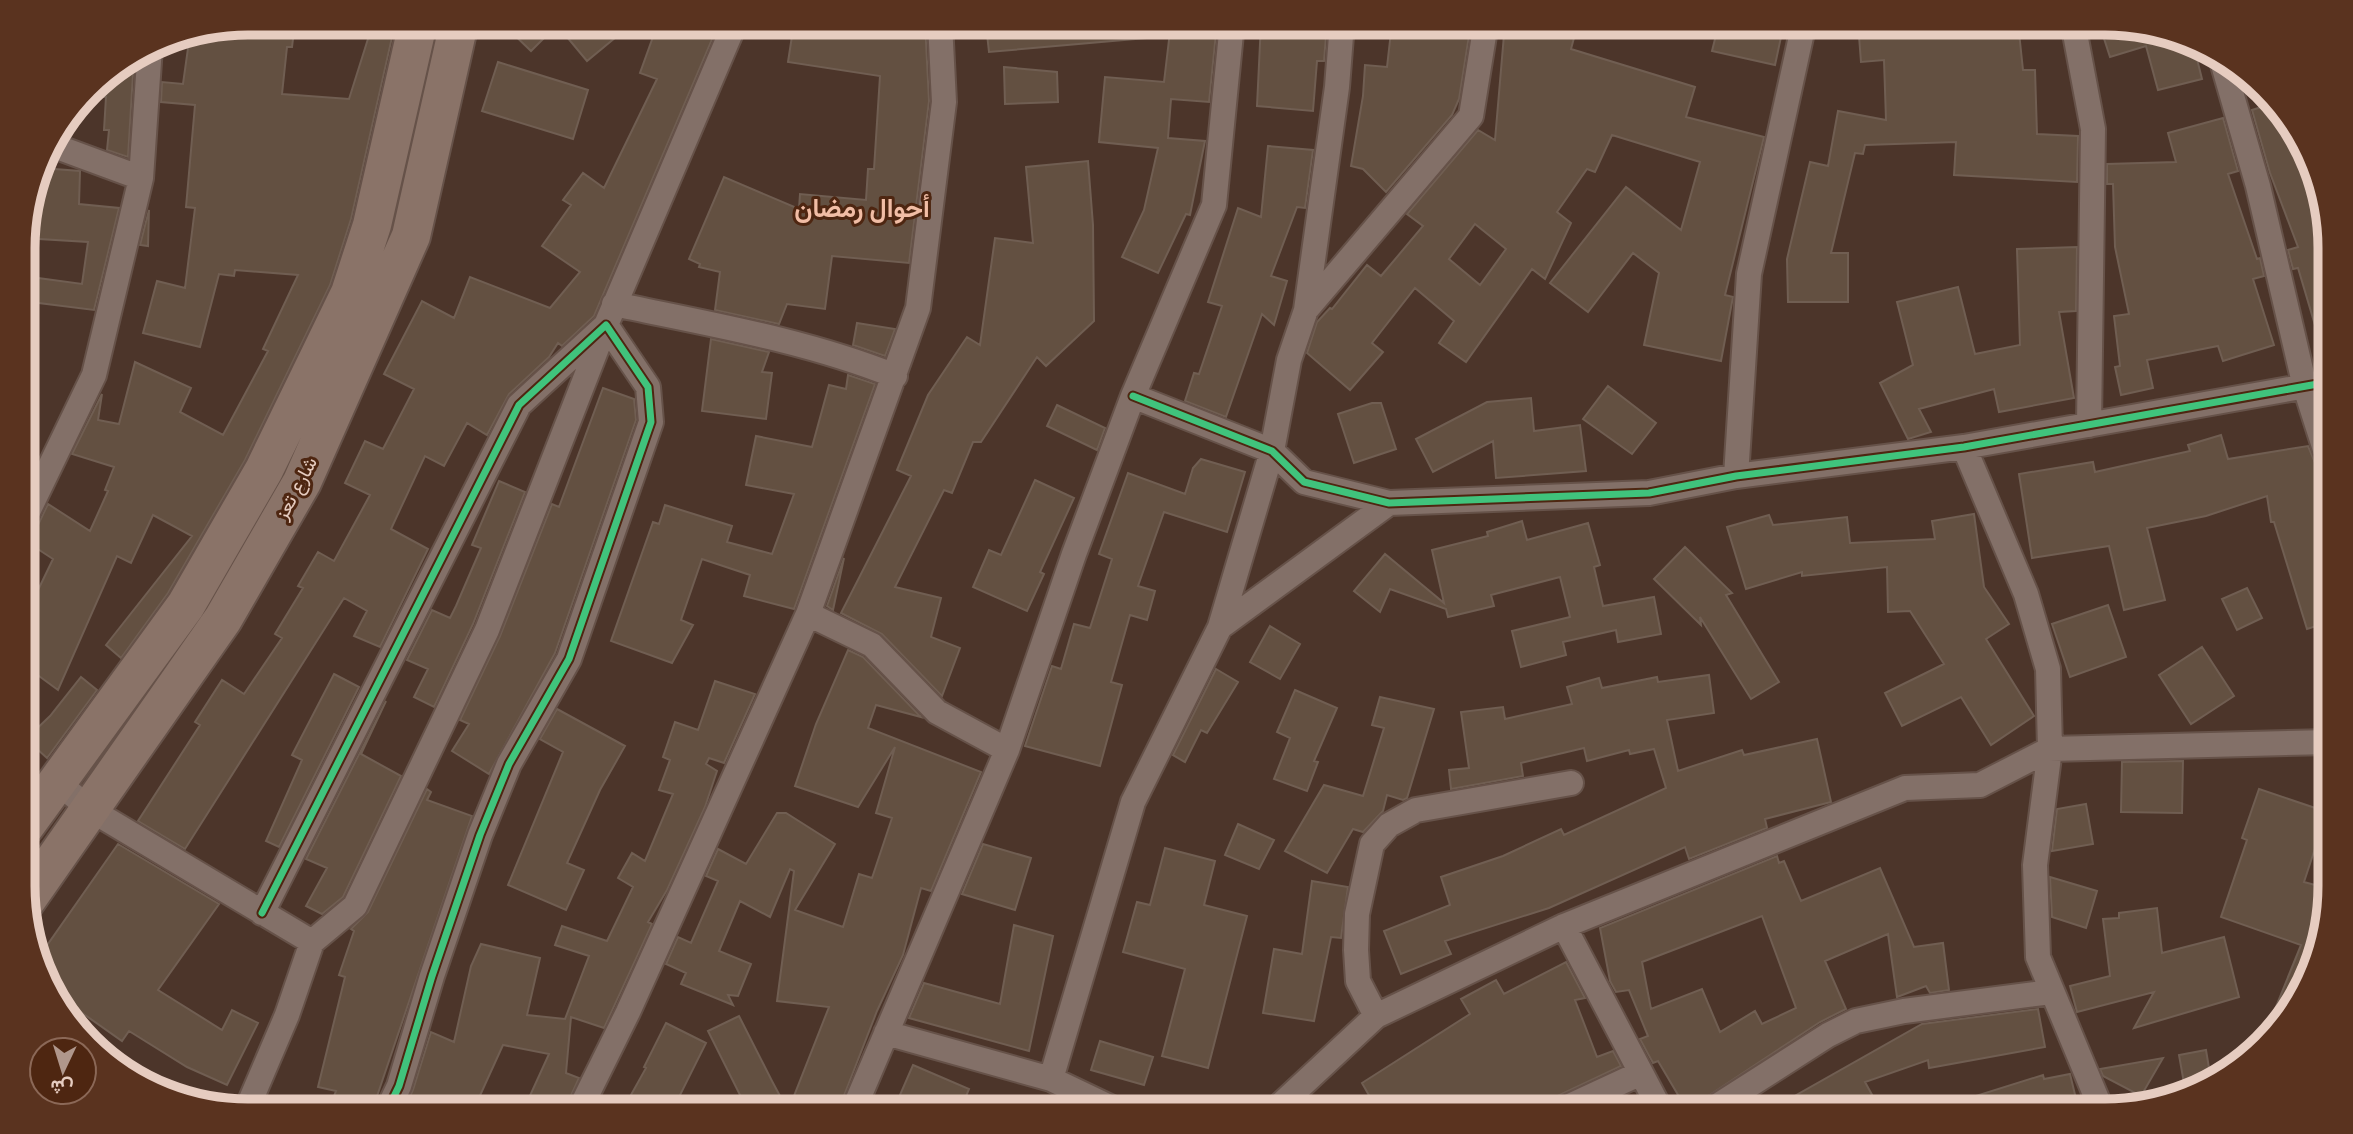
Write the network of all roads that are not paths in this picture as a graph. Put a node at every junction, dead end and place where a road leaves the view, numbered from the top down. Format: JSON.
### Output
{"nodes":[{"id":1,"x":415,"y":35,"type":"edge"},
{"id":2,"x":456,"y":35,"type":"edge"},
{"id":3,"x":729,"y":35,"type":"edge"},
{"id":4,"x":941,"y":35,"type":"edge"},
{"id":5,"x":1231,"y":35,"type":"edge"},
{"id":6,"x":1341,"y":35,"type":"edge"},
{"id":7,"x":1484,"y":35,"type":"edge"},
{"id":8,"x":1801,"y":35,"type":"edge"},
{"id":9,"x":2075,"y":35,"type":"edge"},
{"id":10,"x":149,"y":60,"type":"edge"},
{"id":11,"x":2225,"y":73,"type":"edge"},
{"id":12,"x":60,"y":148,"type":"edge"},
{"id":13,"x":141,"y":178,"type":"junction"},
{"id":14,"x":1306,"y":310,"type":"junction"},
{"id":15,"x":610,"y":314,"type":"junction"},
{"id":16,"x":895,"y":376,"type":"junction"},
{"id":17,"x":2317,"y":384,"type":"edge"},
{"id":18,"x":1133,"y":396,"type":"junction"},
{"id":19,"x":2089,"y":425,"type":"junction"},
{"id":20,"x":1964,"y":447,"type":"junction"},
{"id":21,"x":1272,"y":451,"type":"junction"},
{"id":22,"x":1736,"y":477,"type":"junction"},
{"id":23,"x":35,"y":497,"type":"edge"},
{"id":24,"x":1389,"y":503,"type":"junction"},
{"id":25,"x":808,"y":614,"type":"junction"},
{"id":26,"x":1220,"y":627,"type":"junction"},
{"id":27,"x":2318,"y":742,"type":"edge"},
{"id":28,"x":2050,"y":749,"type":"junction"},
{"id":29,"x":1007,"y":750,"type":"junction"},
{"id":30,"x":56,"y":781,"type":"junction"},
{"id":31,"x":1572,"y":783,"type":"dead end"},
{"id":32,"x":91,"y":810,"type":"junction"},
{"id":33,"x":35,"y":811,"type":"edge"},
{"id":34,"x":35,"y":888,"type":"edge"},
{"id":35,"x":262,"y":913,"type":"junction"},
{"id":36,"x":1564,"y":926,"type":"junction"},
{"id":37,"x":312,"y":942,"type":"junction"},
{"id":38,"x":2051,"y":992,"type":"junction"},
{"id":39,"x":1376,"y":1016,"type":"junction"},
{"id":40,"x":886,"y":1032,"type":"junction"},
{"id":41,"x":1642,"y":1073,"type":"junction"},
{"id":42,"x":1051,"y":1079,"type":"junction"},
{"id":43,"x":251,"y":1099,"type":"edge"},
{"id":44,"x":393,"y":1099,"type":"edge"},
{"id":45,"x":585,"y":1099,"type":"edge"},
{"id":46,"x":858,"y":1099,"type":"edge"},
{"id":47,"x":1093,"y":1099,"type":"edge"},
{"id":48,"x":1287,"y":1099,"type":"edge"},
{"id":49,"x":1585,"y":1099,"type":"edge"},
{"id":50,"x":1655,"y":1099,"type":"edge"},
{"id":51,"x":1728,"y":1099,"type":"edge"},
{"id":52,"x":2097,"y":1099,"type":"edge"}],
"edges":[{"from":1,"to":30,"type":"main road","name":"شارع تعز"},
{"from":2,"to":32,"type":"main road","name":"شارع تعز"},
{"from":3,"to":15,"type":"street"},
{"from":4,"to":16,"type":"street"},
{"from":5,"to":18,"type":"street"},
{"from":6,"to":14,"type":"street"},
{"from":7,"to":14,"type":"street"},
{"from":8,"to":22,"type":"street"},
{"from":9,"to":19,"type":"street"},
{"from":10,"to":13,"type":"street"},
{"from":11,"to":17,"type":"street"},
{"from":12,"to":13,"type":"street"},
{"from":13,"to":23,"type":"street"},
{"from":14,"to":21,"type":"street"},
{"from":15,"to":16,"type":"street"},
{"from":15,"to":35,"type":"street"},
{"from":15,"to":37,"type":"street"},
{"from":15,"to":44,"type":"street"},
{"from":16,"to":25,"type":"street"},
{"from":17,"to":19,"type":"street"},
{"from":18,"to":21,"type":"street"},
{"from":18,"to":29,"type":"street"},
{"from":19,"to":20,"type":"street"},
{"from":20,"to":22,"type":"street"},
{"from":20,"to":28,"type":"street"},
{"from":21,"to":24,"type":"street"},
{"from":21,"to":26,"type":"street"},
{"from":22,"to":24,"type":"street"},
{"from":24,"to":26,"type":"street"},
{"from":25,"to":29,"type":"street"},
{"from":25,"to":45,"type":"street"},
{"from":26,"to":42,"type":"street"},
{"from":27,"to":28,"type":"street"},
{"from":28,"to":36,"type":"street"},
{"from":28,"to":38,"type":"street"},
{"from":29,"to":40,"type":"street"},
{"from":30,"to":32,"type":"street"},
{"from":30,"to":33,"type":"main road","name":"شارع تعز"},
{"from":31,"to":39,"type":"street"},
{"from":32,"to":34,"type":"main road","name":"شارع تعز"},
{"from":32,"to":35,"type":"street"},
{"from":35,"to":37,"type":"street"},
{"from":36,"to":39,"type":"street"},
{"from":36,"to":41,"type":"street"},
{"from":37,"to":43,"type":"street"},
{"from":38,"to":51,"type":"street"},
{"from":38,"to":52,"type":"street"},
{"from":39,"to":48,"type":"street"},
{"from":40,"to":42,"type":"street"},
{"from":40,"to":46,"type":"street"},
{"from":41,"to":49,"type":"street"},
{"from":41,"to":50,"type":"street"},
{"from":42,"to":47,"type":"street"}]}
